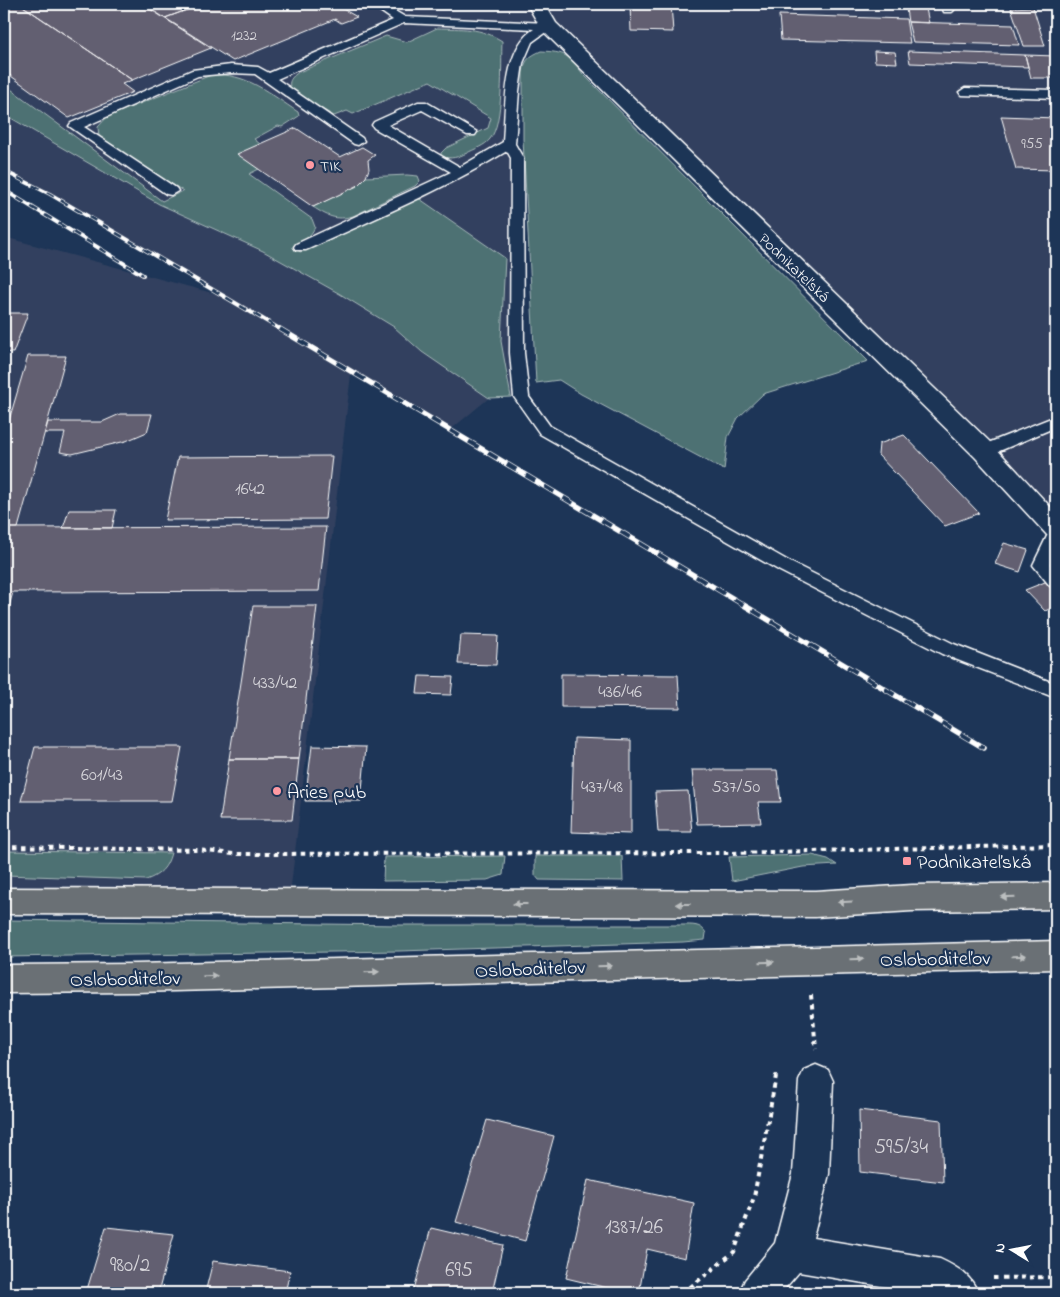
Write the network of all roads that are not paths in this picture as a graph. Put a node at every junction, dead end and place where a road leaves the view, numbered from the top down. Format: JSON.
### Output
{"nodes":[{"id":1,"x":375,"y":4,"type":"edge"},
{"id":2,"x":536,"y":4,"type":"edge"},
{"id":3,"x":402,"y":20,"type":"junction"},
{"id":4,"x":548,"y":26,"type":"junction"},
{"id":5,"x":268,"y":78,"type":"junction"},
{"id":6,"x":965,"y":92,"type":"dead end"},
{"id":7,"x":1056,"y":94,"type":"edge"},
{"id":8,"x":471,"y":132,"type":"dead end"},
{"id":9,"x":358,"y":141,"type":"dead end"},
{"id":10,"x":509,"y":144,"type":"junction"},
{"id":11,"x":460,"y":172,"type":"junction"},
{"id":12,"x":171,"y":192,"type":"dead end"},
{"id":13,"x":301,"y":247,"type":"dead end"},
{"id":14,"x":1056,"y":421,"type":"edge"},
{"id":15,"x":984,"y":451,"type":"junction"},
{"id":16,"x":1056,"y":529,"type":"edge"},
{"id":17,"x":1056,"y":534,"type":"edge"},
{"id":18,"x":1056,"y":582,"type":"edge"},
{"id":19,"x":1056,"y":691,"type":"edge"},
{"id":20,"x":1056,"y":896,"type":"edge"},
{"id":21,"x":4,"y":901,"type":"edge"},
{"id":22,"x":1056,"y":955,"type":"edge"},
{"id":23,"x":4,"y":979,"type":"edge"},
{"id":24,"x":816,"y":1082,"type":"road end"},
{"id":25,"x":791,"y":1252,"type":"junction"},
{"id":26,"x":950,"y":1286,"type":"edge"},
{"id":27,"x":758,"y":1293,"type":"edge"}],
"edges":[{"from":1,"to":3,"type":"lane"},
{"from":2,"to":4,"type":"street","name":"Podnikateľská"},
{"from":3,"to":4,"type":"lane"},
{"from":3,"to":5,"type":"lane"},
{"from":4,"to":10,"type":"lane"},
{"from":4,"to":15,"type":"street","name":"Podnikateľská"},
{"from":5,"to":9,"type":"lane"},
{"from":5,"to":12,"type":"lane"},
{"from":6,"to":7,"type":"lane"},
{"from":8,"to":11,"type":"lane"},
{"from":10,"to":11,"type":"lane"},
{"from":10,"to":19,"type":"lane"},
{"from":11,"to":13,"type":"lane"},
{"from":14,"to":15,"type":"lane"},
{"from":15,"to":16,"type":"street","name":"Podnikateľská"},
{"from":17,"to":18,"type":"lane"},
{"from":20,"to":21,"type":"main road","one_way":true},
{"from":23,"to":22,"type":"main road","name":"Osloboditeľov","one_way":true},
{"from":24,"to":25,"type":"street"},
{"from":25,"to":26,"type":"street"},
{"from":25,"to":27,"type":"street"}]}
